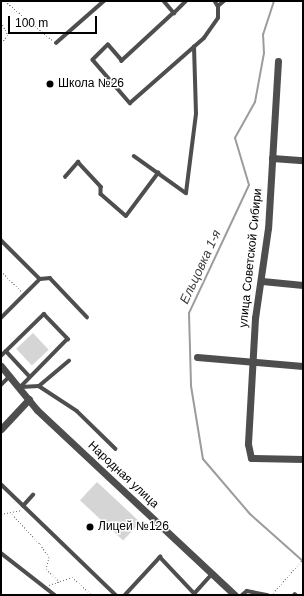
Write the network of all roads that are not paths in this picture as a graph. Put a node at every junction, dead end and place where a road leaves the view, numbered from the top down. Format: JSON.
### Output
{"nodes":[{"id":1,"x":104,"y":1,"type":"edge"},
{"id":2,"x":164,"y":1,"type":"edge"},
{"id":3,"x":186,"y":1,"type":"edge"},
{"id":4,"x":214,"y":1,"type":"edge"},
{"id":5,"x":224,"y":1,"type":"edge"},
{"id":6,"x":218,"y":6,"type":"junction"},
{"id":7,"x":174,"y":13,"type":"junction"},
{"id":8,"x":56,"y":43,"type":"road end"},
{"id":9,"x":194,"y":47,"type":"junction"},
{"id":10,"x":278,"y":61,"type":"dead end"},
{"id":11,"x":134,"y":156,"type":"dead end"},
{"id":12,"x":272,"y":158,"type":"junction"},
{"id":13,"x":303,"y":160,"type":"edge"},
{"id":14,"x":158,"y":173,"type":"junction"},
{"id":15,"x":65,"y":178,"type":"dead end"},
{"id":16,"x":1,"y":240,"type":"edge"},
{"id":17,"x":40,"y":279,"type":"junction"},
{"id":18,"x":262,"y":281,"type":"junction"},
{"id":19,"x":303,"y":285,"type":"edge"},
{"id":20,"x":87,"y":317,"type":"dead end"},
{"id":21,"x":1,"y":318,"type":"edge"},
{"id":22,"x":6,"y":351,"type":"junction"},
{"id":23,"x":1,"y":356,"type":"edge"},
{"id":24,"x":197,"y":357,"type":"dead end"},
{"id":25,"x":69,"y":361,"type":"dead end"},
{"id":26,"x":252,"y":361,"type":"junction"},
{"id":27,"x":1,"y":366,"type":"edge"},
{"id":28,"x":303,"y":366,"type":"edge"},
{"id":29,"x":10,"y":376,"type":"junction"},
{"id":30,"x":30,"y":377,"type":"junction"},
{"id":31,"x":1,"y":385,"type":"edge"},
{"id":32,"x":39,"y":386,"type":"junction"},
{"id":33,"x":21,"y":387,"type":"junction"},
{"id":34,"x":28,"y":399,"type":"junction"},
{"id":35,"x":1,"y":429,"type":"edge"},
{"id":36,"x":116,"y":449,"type":"dead end"},
{"id":37,"x":303,"y":459,"type":"edge"},
{"id":38,"x":1,"y":484,"type":"edge"},
{"id":39,"x":33,"y":495,"type":"dead end"},
{"id":40,"x":24,"y":507,"type":"junction"},
{"id":41,"x":1,"y":553,"type":"edge"},
{"id":42,"x":212,"y":574,"type":"junction"},
{"id":43,"x":247,"y":590,"type":"junction"},
{"id":44,"x":194,"y":594,"type":"edge"},
{"id":45,"x":55,"y":595,"type":"edge"},
{"id":46,"x":116,"y":595,"type":"edge"},
{"id":47,"x":125,"y":595,"type":"edge"},
{"id":48,"x":235,"y":595,"type":"edge"},
{"id":49,"x":242,"y":595,"type":"edge"},
{"id":50,"x":256,"y":595,"type":"edge"},
{"id":51,"x":268,"y":595,"type":"edge"}],
"edges":[{"from":1,"to":8,"type":"lane"},
{"from":2,"to":7,"type":"lane"},
{"from":3,"to":7,"type":"lane"},
{"from":4,"to":6,"type":"lane"},
{"from":5,"to":6,"type":"lane"},
{"from":6,"to":9,"type":"lane"},
{"from":7,"to":9,"type":"lane"},
{"from":9,"to":14,"type":"lane"},
{"from":10,"to":12,"type":"street","name":"улица Советской Сибири"},
{"from":11,"to":14,"type":"lane"},
{"from":12,"to":13,"type":"street"},
{"from":12,"to":18,"type":"street","name":"улица Советской Сибири"},
{"from":14,"to":15,"type":"lane"},
{"from":16,"to":17,"type":"lane"},
{"from":17,"to":20,"type":"lane"},
{"from":17,"to":21,"type":"lane"},
{"from":18,"to":19,"type":"street"},
{"from":18,"to":26,"type":"street","name":"улица Советской Сибири"},
{"from":22,"to":23,"type":"lane"},
{"from":22,"to":30,"type":"lane"},
{"from":22,"to":30,"type":"lane"},
{"from":24,"to":26,"type":"street"},
{"from":25,"to":32,"type":"lane"},
{"from":26,"to":28,"type":"street"},
{"from":26,"to":37,"type":"street","name":"улица Советской Сибири"},
{"from":27,"to":29,"type":"street","name":"Народная улица"},
{"from":29,"to":31,"type":"lane"},
{"from":29,"to":33,"type":"street","name":"Народная улица"},
{"from":30,"to":33,"type":"lane"},
{"from":32,"to":33,"type":"lane"},
{"from":32,"to":36,"type":"lane"},
{"from":33,"to":34,"type":"street","name":"Народная улица"},
{"from":34,"to":35,"type":"street"},
{"from":34,"to":42,"type":"street","name":"Народная улица"},
{"from":38,"to":40,"type":"lane"},
{"from":39,"to":40,"type":"lane"},
{"from":40,"to":46,"type":"lane"},
{"from":41,"to":45,"type":"lane"},
{"from":42,"to":44,"type":"lane"},
{"from":42,"to":48,"type":"street","name":"Народная улица"},
{"from":43,"to":49,"type":"lane"},
{"from":43,"to":50,"type":"lane"},
{"from":43,"to":51,"type":"lane"},
{"from":44,"to":47,"type":"lane"}]}
